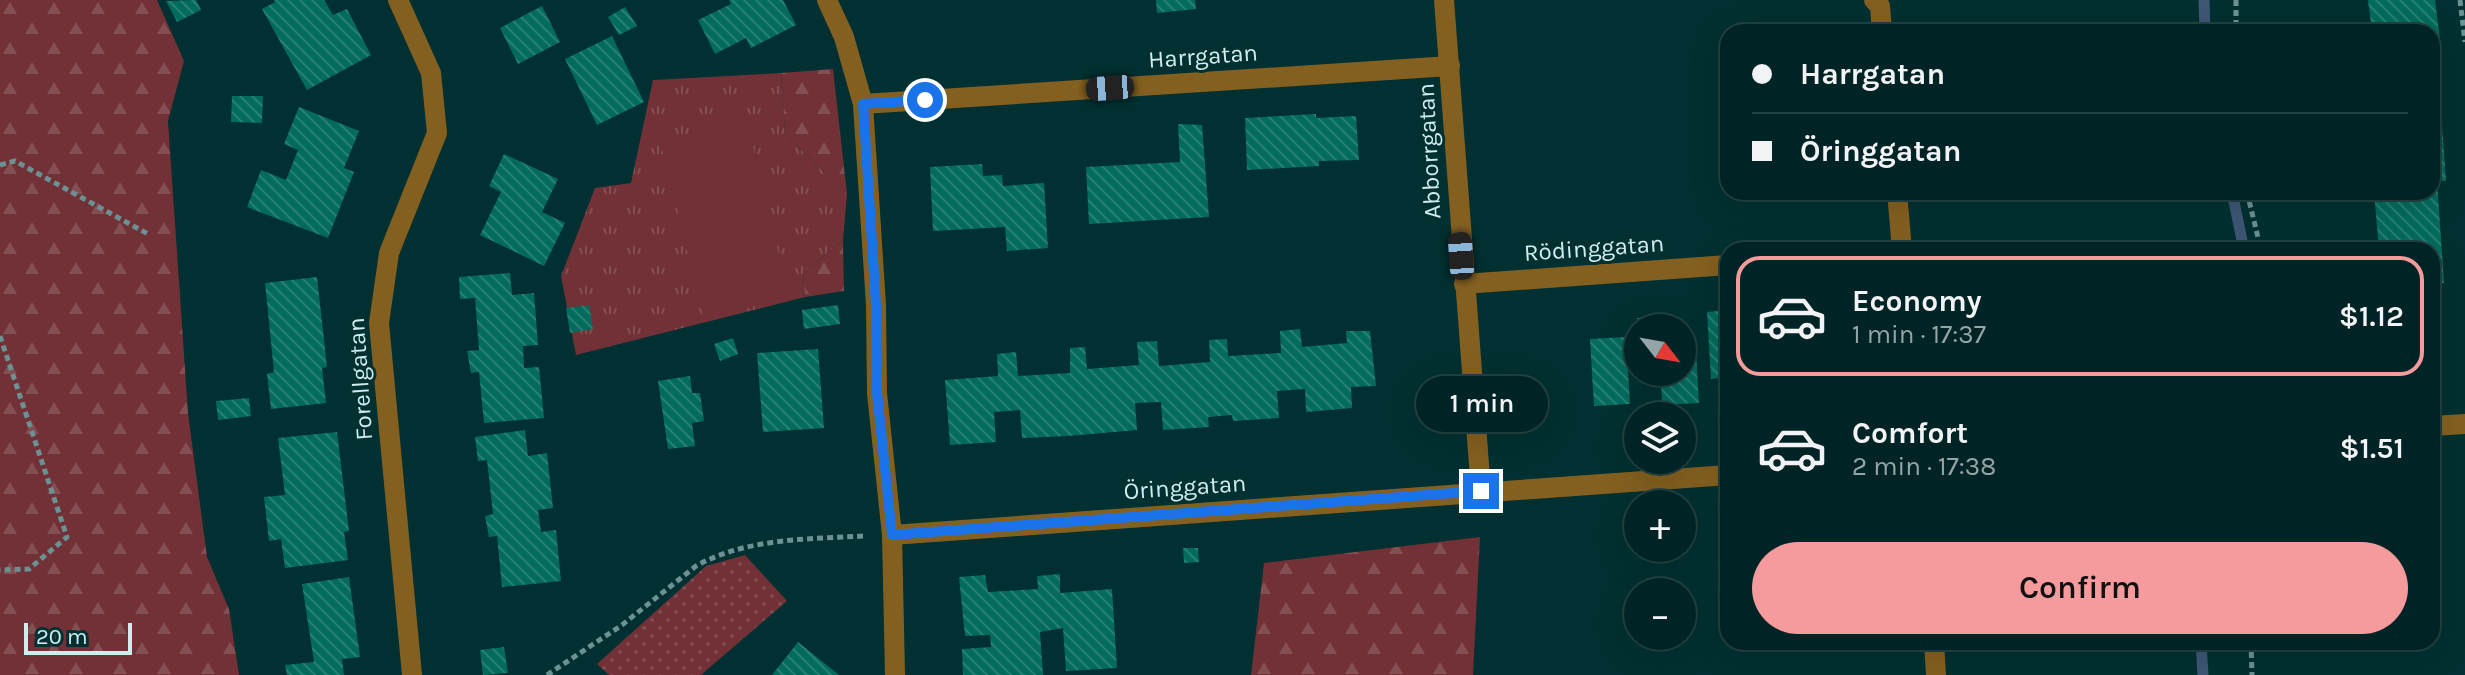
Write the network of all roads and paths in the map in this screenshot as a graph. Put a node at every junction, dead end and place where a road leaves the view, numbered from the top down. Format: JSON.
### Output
{"nodes":[{"id":1,"x":398,"y":0,"type":"edge"},
{"id":2,"x":827,"y":0,"type":"edge"},
{"id":3,"x":1444,"y":0,"type":"edge"},
{"id":4,"x":1874,"y":0,"type":"edge"},
{"id":5,"x":2236,"y":0,"type":"edge"},
{"id":6,"x":2460,"y":0,"type":"edge"},
{"id":7,"x":1881,"y":24,"type":"edge"},
{"id":8,"x":2236,"y":24,"type":"edge"},
{"id":9,"x":2465,"y":42,"type":"edge"},
{"id":10,"x":1450,"y":66,"type":"junction"},
{"id":11,"x":863,"y":104,"type":"junction"},
{"id":12,"x":0,"y":165,"type":"edge"},
{"id":13,"x":1898,"y":200,"type":"edge"},
{"id":14,"x":2249,"y":200,"type":"edge"},
{"id":15,"x":148,"y":234,"type":"dead end"},
{"id":16,"x":1901,"y":242,"type":"edge"},
{"id":17,"x":2259,"y":242,"type":"edge"},
{"id":18,"x":1720,"y":266,"type":"edge"},
{"id":19,"x":1464,"y":284,"type":"junction"},
{"id":20,"x":0,"y":336,"type":"edge"},
{"id":21,"x":2465,"y":424,"type":"edge"},
{"id":22,"x":2440,"y":426,"type":"edge"},
{"id":23,"x":1720,"y":476,"type":"edge"},
{"id":24,"x":1481,"y":491,"type":"junction"},
{"id":25,"x":892,"y":535,"type":"junction"},
{"id":26,"x":0,"y":570,"type":"edge"},
{"id":27,"x":1934,"y":650,"type":"edge"},
{"id":28,"x":2251,"y":650,"type":"edge"},
{"id":29,"x":412,"y":675,"type":"edge"},
{"id":30,"x":547,"y":675,"type":"edge"},
{"id":31,"x":895,"y":675,"type":"edge"},
{"id":32,"x":1936,"y":675,"type":"edge"},
{"id":33,"x":2252,"y":675,"type":"edge"}],
"edges":[{"from":1,"to":29,"type":"street","name":"Forellgatan"},
{"from":2,"to":11,"type":"street"},
{"from":3,"to":10,"type":"street","name":"Abborrgatan"},
{"from":4,"to":7,"type":"street"},
{"from":5,"to":8,"type":"path"},
{"from":6,"to":9,"type":"path"},
{"from":10,"to":11,"type":"street","name":"Harrgatan"},
{"from":10,"to":19,"type":"street","name":"Abborrgatan"},
{"from":11,"to":25,"type":"street"},
{"from":12,"to":15,"type":"path"},
{"from":13,"to":16,"type":"street"},
{"from":14,"to":17,"type":"path"},
{"from":18,"to":19,"type":"street","name":"Rödinggatan"},
{"from":19,"to":24,"type":"street","name":"Abborrgatan"},
{"from":20,"to":26,"type":"path"},
{"from":21,"to":22,"type":"street"},
{"from":23,"to":24,"type":"street","name":"Öringgatan"},
{"from":24,"to":25,"type":"street","name":"Öringgatan"},
{"from":25,"to":30,"type":"path"},
{"from":25,"to":31,"type":"street"},
{"from":27,"to":32,"type":"street"},
{"from":28,"to":33,"type":"path"}]}
